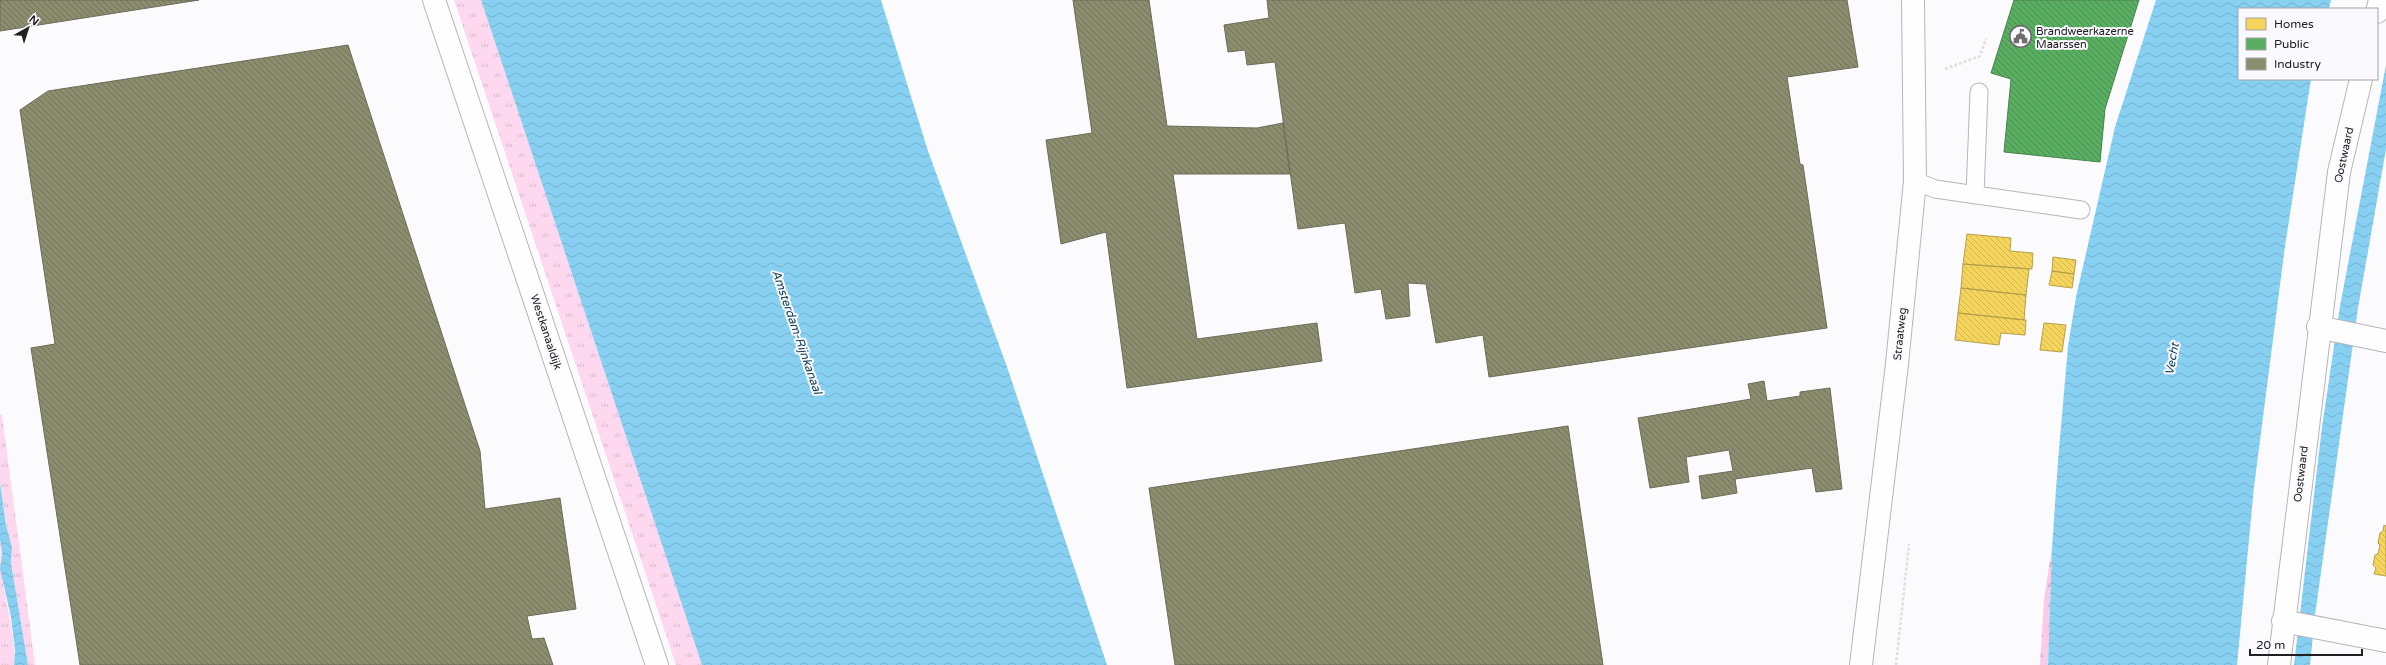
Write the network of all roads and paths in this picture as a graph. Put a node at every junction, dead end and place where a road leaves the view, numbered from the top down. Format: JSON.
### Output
{"nodes":[{"id":1,"x":434,"y":0,"type":"edge"},
{"id":2,"x":1913,"y":0,"type":"edge"},
{"id":3,"x":1986,"y":38,"type":"dead end"},
{"id":4,"x":1944,"y":70,"type":"dead end"},
{"id":5,"x":2361,"y":80,"type":"edge"},
{"id":6,"x":1979,"y":92,"type":"dead end"},
{"id":7,"x":1915,"y":181,"type":"junction"},
{"id":8,"x":1975,"y":195,"type":"junction"},
{"id":9,"x":2081,"y":210,"type":"dead end"},
{"id":10,"x":2324,"y":329,"type":"junction"},
{"id":11,"x":2379,"y":339,"type":"edge"},
{"id":12,"x":2289,"y":622,"type":"junction"},
{"id":13,"x":2386,"y":641,"type":"edge"},
{"id":14,"x":657,"y":665,"type":"edge"},
{"id":15,"x":1861,"y":665,"type":"edge"},
{"id":16,"x":2279,"y":665,"type":"edge"}],
"edges":[{"from":1,"to":14,"type":"street","name":"Westkanaaldijk"},
{"from":2,"to":7,"type":"street","name":"Straatweg"},
{"from":3,"to":4,"type":"path"},
{"from":5,"to":10,"type":"street","name":"Oostwaard"},
{"from":6,"to":8,"type":"lane"},
{"from":7,"to":8,"type":"lane"},
{"from":7,"to":15,"type":"street","name":"Straatweg"},
{"from":8,"to":9,"type":"lane"},
{"from":10,"to":11,"type":"street"},
{"from":10,"to":12,"type":"street","name":"Oostwaard"},
{"from":12,"to":13,"type":"street"},
{"from":12,"to":16,"type":"street","name":"Oostwaard"}]}
